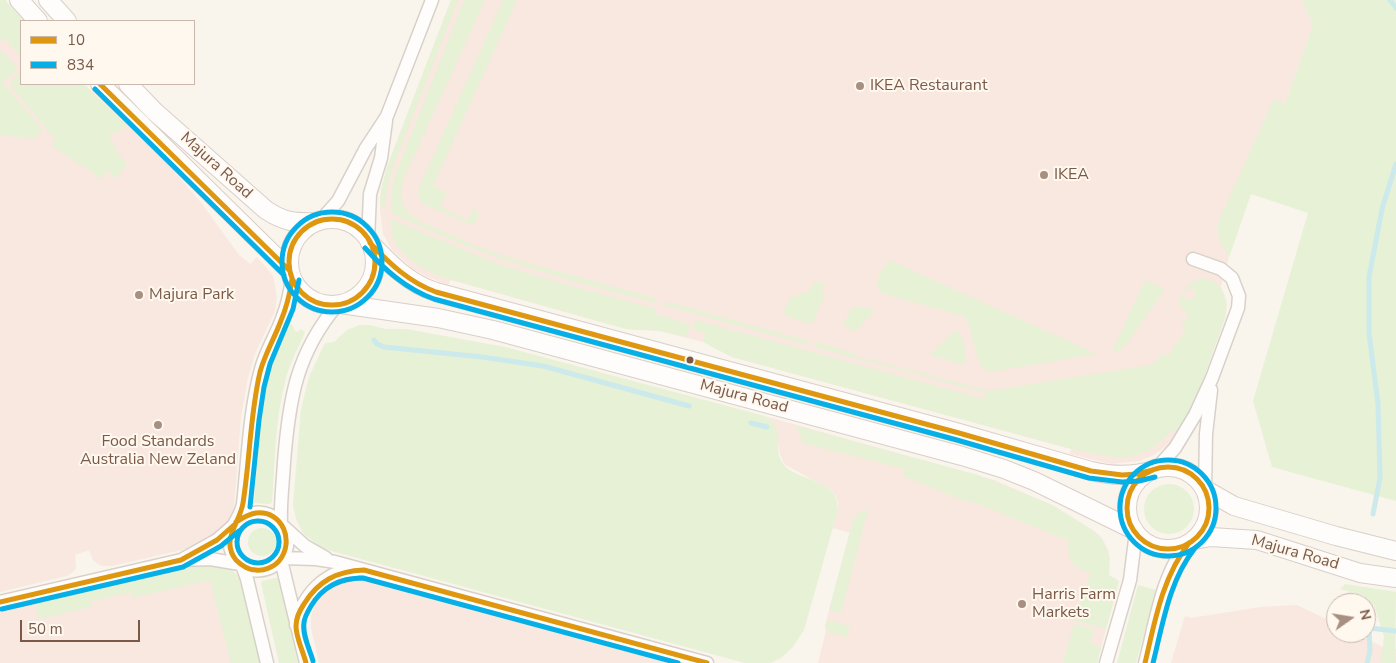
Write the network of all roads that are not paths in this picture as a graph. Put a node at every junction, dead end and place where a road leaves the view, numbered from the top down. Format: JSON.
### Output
{"nodes":[{"id":1,"x":19,"y":0,"type":"edge"},
{"id":2,"x":48,"y":0,"type":"edge"},
{"id":3,"x":432,"y":0,"type":"edge"},
{"id":4,"x":37,"y":20,"type":"edge"},
{"id":5,"x":66,"y":20,"type":"edge"},
{"id":6,"x":101,"y":85,"type":"edge"},
{"id":7,"x":129,"y":85,"type":"edge"},
{"id":8,"x":387,"y":116,"type":"junction"},
{"id":9,"x":319,"y":221,"type":"junction"},
{"id":10,"x":369,"y":242,"type":"junction"},
{"id":11,"x":1193,"y":259,"type":"dead end"},
{"id":12,"x":291,"y":275,"type":"junction"},
{"id":13,"x":339,"y":304,"type":"junction"},
{"id":14,"x":1212,"y":378,"type":"junction"},
{"id":15,"x":1155,"y":469,"type":"junction"},
{"id":16,"x":1205,"y":490,"type":"junction"},
{"id":17,"x":235,"y":524,"type":"junction"},
{"id":18,"x":282,"y":525,"type":"junction"},
{"id":19,"x":1135,"y":531,"type":"junction"},
{"id":20,"x":1191,"y":541,"type":"junction"},
{"id":21,"x":1396,"y":551,"type":"edge"},
{"id":22,"x":281,"y":559,"type":"junction"},
{"id":23,"x":181,"y":560,"type":"junction"},
{"id":24,"x":335,"y":562,"type":"junction"},
{"id":25,"x":241,"y":565,"type":"junction"},
{"id":26,"x":364,"y":570,"type":"junction"},
{"id":27,"x":1396,"y":578,"type":"edge"},
{"id":28,"x":0,"y":602,"type":"edge"},
{"id":29,"x":296,"y":625,"type":"junction"},
{"id":30,"x":267,"y":663,"type":"edge"},
{"id":31,"x":306,"y":663,"type":"edge"},
{"id":32,"x":706,"y":663,"type":"edge"},
{"id":33,"x":1106,"y":663,"type":"edge"},
{"id":34,"x":1145,"y":663,"type":"edge"}],
"edges":[{"from":1,"to":4,"type":"main road"},
{"from":2,"to":5,"type":"main road"},
{"from":3,"to":8,"type":"street"},
{"from":6,"to":12,"type":"main road","name":"Majura Road"},
{"from":7,"to":9,"type":"main road","name":"Majura Road"},
{"from":8,"to":9,"type":"street"},
{"from":8,"to":10,"type":"street"},
{"from":9,"to":10,"type":"main road"},
{"from":9,"to":12,"type":"main road"},
{"from":10,"to":13,"type":"main road"},
{"from":10,"to":15,"type":"main road","name":"Majura Road"},
{"from":11,"to":14,"type":"street"},
{"from":12,"to":13,"type":"main road"},
{"from":12,"to":17,"type":"street"},
{"from":13,"to":18,"type":"street"},
{"from":13,"to":19,"type":"main road","name":"Majura Road"},
{"from":14,"to":15,"type":"street"},
{"from":14,"to":16,"type":"street"},
{"from":15,"to":16,"type":"main road"},
{"from":15,"to":19,"type":"main road"},
{"from":16,"to":20,"type":"main road"},
{"from":16,"to":21,"type":"main road","name":"Majura Road"},
{"from":17,"to":18,"type":"street"},
{"from":17,"to":23,"type":"street"},
{"from":17,"to":25,"type":"street"},
{"from":18,"to":22,"type":"street"},
{"from":18,"to":24,"type":"street"},
{"from":19,"to":20,"type":"main road"},
{"from":19,"to":33,"type":"street"},
{"from":20,"to":27,"type":"main road","name":"Majura Road"},
{"from":20,"to":34,"type":"street"},
{"from":22,"to":24,"type":"street"},
{"from":22,"to":25,"type":"street"},
{"from":22,"to":29,"type":"street"},
{"from":23,"to":25,"type":"street"},
{"from":23,"to":28,"type":"street"},
{"from":24,"to":26,"type":"street"},
{"from":25,"to":30,"type":"street"},
{"from":26,"to":29,"type":"street"},
{"from":26,"to":32,"type":"street"},
{"from":29,"to":31,"type":"street"}]}
